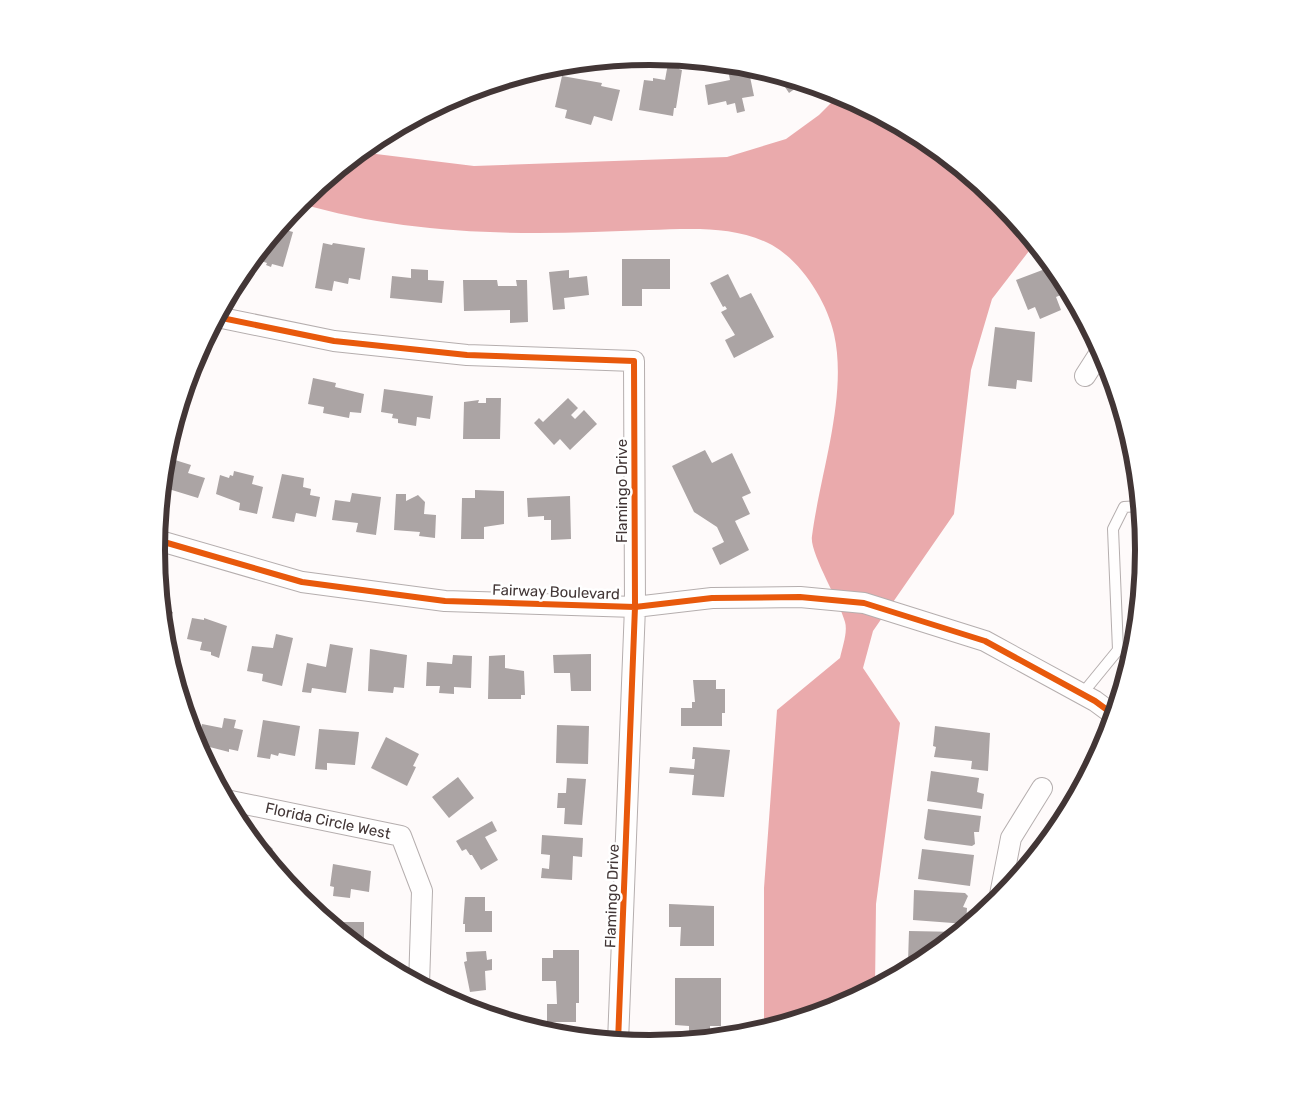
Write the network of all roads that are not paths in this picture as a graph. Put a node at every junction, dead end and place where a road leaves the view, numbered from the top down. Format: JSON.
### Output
{"nodes":[{"id":1,"x":224,"y":319,"type":"edge"},
{"id":2,"x":1096,"y":359,"type":"edge"},
{"id":3,"x":1085,"y":376,"type":"dead end"},
{"id":4,"x":1133,"y":506,"type":"edge"},
{"id":5,"x":165,"y":542,"type":"edge"},
{"id":6,"x":635,"y":607,"type":"junction"},
{"id":7,"x":1118,"y":650,"type":"junction"},
{"id":8,"x":1125,"y":650,"type":"edge"},
{"id":9,"x":1082,"y":694,"type":"junction"},
{"id":10,"x":1108,"y":711,"type":"edge"},
{"id":11,"x":1042,"y":788,"type":"dead end"},
{"id":12,"x":235,"y":802,"type":"edge"},
{"id":13,"x":1002,"y":885,"type":"edge"},
{"id":14,"x":419,"y":978,"type":"edge"},
{"id":15,"x":618,"y":1035,"type":"edge"}],
"edges":[{"from":1,"to":6,"type":"street","name":"Flamingo Drive"},
{"from":2,"to":3,"type":"street"},
{"from":4,"to":7,"type":"lane"},
{"from":5,"to":6,"type":"street","name":"Fairway Boulevard"},
{"from":6,"to":9,"type":"street","name":"Fairway Boulevard"},
{"from":6,"to":15,"type":"street","name":"Flamingo Drive"},
{"from":7,"to":8,"type":"lane"},
{"from":7,"to":9,"type":"lane"},
{"from":9,"to":10,"type":"street","name":"Fairway Boulevard"},
{"from":11,"to":13,"type":"street"},
{"from":12,"to":14,"type":"street","name":"Florida Circle West"}]}
